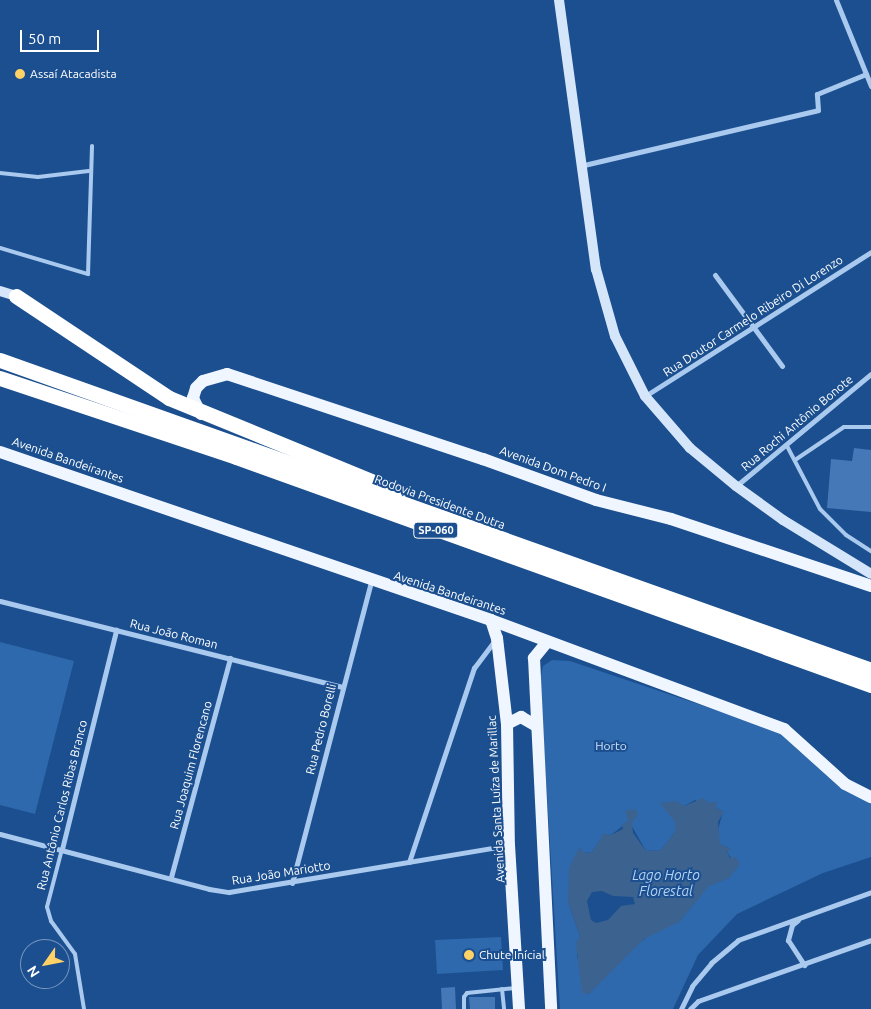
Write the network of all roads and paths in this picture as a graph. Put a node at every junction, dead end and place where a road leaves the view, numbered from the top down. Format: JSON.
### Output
{"nodes":[{"id":1,"x":558,"y":0,"type":"edge"},
{"id":2,"x":836,"y":0,"type":"edge"},
{"id":3,"x":866,"y":74,"type":"junction"},
{"id":4,"x":871,"y":86,"type":"edge"},
{"id":5,"x":92,"y":146,"type":"dead end"},
{"id":6,"x":584,"y":165,"type":"junction"},
{"id":7,"x":90,"y":171,"type":"junction"},
{"id":8,"x":0,"y":173,"type":"edge"},
{"id":9,"x":0,"y":248,"type":"edge"},
{"id":10,"x":871,"y":252,"type":"edge"},
{"id":11,"x":715,"y":275,"type":"dead end"},
{"id":12,"x":0,"y":285,"type":"edge"},
{"id":13,"x":0,"y":291,"type":"edge"},
{"id":14,"x":16,"y":296,"type":"junction"},
{"id":15,"x":753,"y":328,"type":"junction"},
{"id":16,"x":0,"y":360,"type":"edge"},
{"id":17,"x":782,"y":366,"type":"dead end"},
{"id":18,"x":871,"y":374,"type":"edge"},
{"id":19,"x":0,"y":378,"type":"edge"},
{"id":20,"x":645,"y":396,"type":"junction"},
{"id":21,"x":201,"y":414,"type":"junction"},
{"id":22,"x":871,"y":427,"type":"edge"},
{"id":23,"x":788,"y":446,"type":"junction"},
{"id":24,"x":0,"y":452,"type":"edge"},
{"id":25,"x":796,"y":460,"type":"junction"},
{"id":26,"x":736,"y":486,"type":"junction"},
{"id":27,"x":871,"y":550,"type":"edge"},
{"id":28,"x":542,"y":553,"type":"junction"},
{"id":29,"x":871,"y":574,"type":"edge"},
{"id":30,"x":371,"y":581,"type":"junction"},
{"id":31,"x":871,"y":586,"type":"edge"},
{"id":32,"x":0,"y":601,"type":"edge"},
{"id":33,"x":491,"y":620,"type":"junction"},
{"id":34,"x":116,"y":630,"type":"junction"},
{"id":35,"x":497,"y":638,"type":"junction"},
{"id":36,"x":547,"y":642,"type":"junction"},
{"id":37,"x":230,"y":658,"type":"junction"},
{"id":38,"x":871,"y":670,"type":"edge"},
{"id":39,"x":871,"y":685,"type":"edge"},
{"id":40,"x":342,"y":687,"type":"junction"},
{"id":41,"x":507,"y":724,"type":"junction"},
{"id":42,"x":535,"y":725,"type":"junction"},
{"id":43,"x":871,"y":797,"type":"edge"},
{"id":44,"x":0,"y":834,"type":"edge"},
{"id":45,"x":510,"y":845,"type":"junction"},
{"id":46,"x":62,"y":849,"type":"junction"},
{"id":47,"x":409,"y":862,"type":"junction"},
{"id":48,"x":171,"y":877,"type":"junction"},
{"id":49,"x":292,"y":883,"type":"junction"},
{"id":50,"x":871,"y":892,"type":"edge"},
{"id":51,"x":803,"y":917,"type":"junction"},
{"id":52,"x":871,"y":940,"type":"edge"},
{"id":53,"x":804,"y":965,"type":"junction"},
{"id":54,"x":518,"y":987,"type":"junction"},
{"id":55,"x":502,"y":989,"type":"junction"},
{"id":56,"x":84,"y":1009,"type":"edge"},
{"id":57,"x":464,"y":1009,"type":"edge"},
{"id":58,"x":504,"y":1009,"type":"edge"},
{"id":59,"x":519,"y":1009,"type":"edge"},
{"id":60,"x":551,"y":1009,"type":"edge"},
{"id":61,"x":681,"y":1009,"type":"edge"},
{"id":62,"x":690,"y":1009,"type":"edge"}],
"edges":[{"from":1,"to":6,"type":"main road"},
{"from":2,"to":3,"type":"street"},
{"from":3,"to":4,"type":"street"},
{"from":3,"to":6,"type":"street"},
{"from":5,"to":7,"type":"lane"},
{"from":6,"to":20,"type":"main road"},
{"from":7,"to":8,"type":"lane"},
{"from":7,"to":9,"type":"lane"},
{"from":10,"to":15,"type":"street","name":"Rua Doutor Carmelo Ribeiro Di Lorenzo"},
{"from":11,"to":15,"type":"street"},
{"from":12,"to":14,"type":"lane"},
{"from":13,"to":14,"type":"main road"},
{"from":14,"to":21,"type":"highway"},
{"from":15,"to":17,"type":"street"},
{"from":15,"to":20,"type":"street","name":"Rua Doutor Carmelo Ribeiro Di Lorenzo"},
{"from":16,"to":28,"type":"highway","name":"Rodovia Presidente Dutra","number":"SP-060"},
{"from":18,"to":23,"type":"street","name":"Rua Rochi Antônio Bonote"},
{"from":19,"to":39,"type":"highway","number":"SP-060"},
{"from":20,"to":26,"type":"main road"},
{"from":21,"to":28,"type":"highway"},
{"from":21,"to":31,"type":"main road","name":"Avenida Dom Pedro I"},
{"from":22,"to":25,"type":"lane"},
{"from":23,"to":25,"type":"lane"},
{"from":23,"to":26,"type":"street","name":"Rua Rochi Antônio Bonote"},
{"from":24,"to":30,"type":"main road","name":"Avenida Bandeirantes"},
{"from":25,"to":27,"type":"lane"},
{"from":26,"to":29,"type":"main road"},
{"from":28,"to":38,"type":"highway","name":"Rodovia Presidente Dutra","number":"SP-060"},
{"from":30,"to":33,"type":"main road","name":"Avenida Bandeirantes"},
{"from":30,"to":40,"type":"street","name":"Rua Pedro Borelli"},
{"from":32,"to":34,"type":"street","name":"Rua João Roman"},
{"from":33,"to":35,"type":"main road","name":"Avenida Santa Luíza de Marillac"},
{"from":33,"to":36,"type":"main road","name":"Avenida Bandeirantes"},
{"from":34,"to":37,"type":"street","name":"Rua João Roman"},
{"from":34,"to":46,"type":"street","name":"Rua Antônio Carlos Ribas Branco"},
{"from":35,"to":41,"type":"main road","name":"Avenida Santa Luíza de Marillac"},
{"from":35,"to":47,"type":"street"},
{"from":36,"to":42,"type":"main road"},
{"from":36,"to":43,"type":"main road","name":"Avenida Bandeirantes"},
{"from":37,"to":40,"type":"street","name":"Rua João Roman"},
{"from":37,"to":48,"type":"street","name":"Rua Joaquim Florencano"},
{"from":40,"to":49,"type":"street","name":"Rua Pedro Borelli"},
{"from":41,"to":42,"type":"main road"},
{"from":41,"to":45,"type":"main road","name":"Avenida Santa Luíza de Marillac"},
{"from":42,"to":60,"type":"main road"},
{"from":44,"to":46,"type":"street","name":"Rua João Mariotto"},
{"from":45,"to":47,"type":"street","name":"Rua João Mariotto"},
{"from":45,"to":54,"type":"main road","name":"Avenida Santa Luíza de Marillac"},
{"from":46,"to":48,"type":"street","name":"Rua João Mariotto"},
{"from":46,"to":56,"type":"lane","name":"Rua Antônio Carlos Ribas Branco"},
{"from":47,"to":49,"type":"street","name":"Rua João Mariotto"},
{"from":48,"to":49,"type":"street","name":"Rua João Mariotto"},
{"from":50,"to":51,"type":"street"},
{"from":51,"to":53,"type":"street"},
{"from":51,"to":61,"type":"street"},
{"from":52,"to":53,"type":"street"},
{"from":53,"to":62,"type":"street"},
{"from":54,"to":55,"type":"lane"},
{"from":54,"to":59,"type":"main road","name":"Avenida Santa Luíza de Marillac"},
{"from":55,"to":57,"type":"lane"},
{"from":55,"to":58,"type":"lane"}]}
